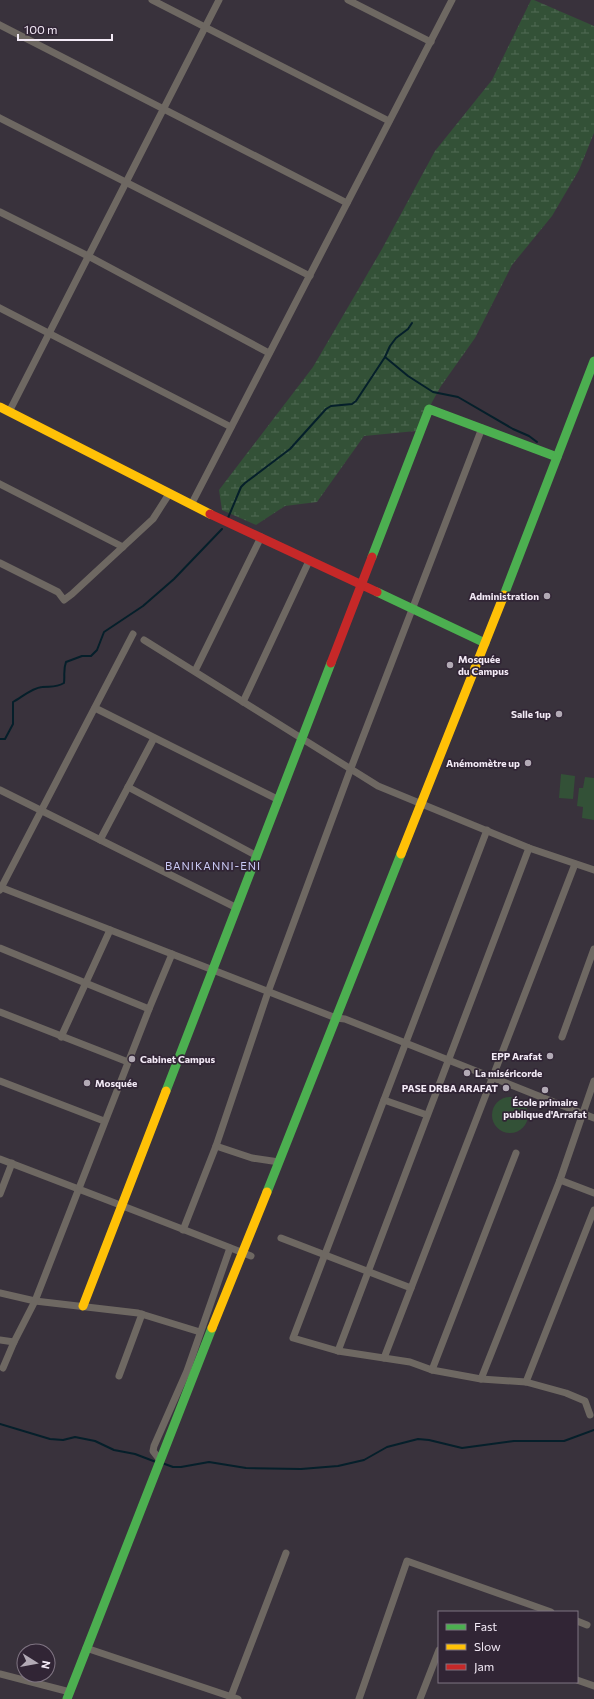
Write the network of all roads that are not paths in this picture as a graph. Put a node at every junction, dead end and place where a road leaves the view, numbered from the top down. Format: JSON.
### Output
{"nodes":[{"id":1,"x":152,"y":0,"type":"edge"},
{"id":2,"x":219,"y":0,"type":"edge"},
{"id":3,"x":348,"y":0,"type":"edge"},
{"id":4,"x":452,"y":0,"type":"edge"},
{"id":5,"x":0,"y":24,"type":"edge"},
{"id":6,"x":205,"y":27,"type":"junction"},
{"id":7,"x":431,"y":42,"type":"junction"},
{"id":8,"x":163,"y":109,"type":"junction"},
{"id":9,"x":0,"y":118,"type":"edge"},
{"id":10,"x":390,"y":122,"type":"junction"},
{"id":11,"x":126,"y":182,"type":"junction"},
{"id":12,"x":347,"y":203,"type":"junction"},
{"id":13,"x":0,"y":212,"type":"edge"},
{"id":14,"x":88,"y":256,"type":"junction"},
{"id":15,"x":310,"y":276,"type":"junction"},
{"id":16,"x":0,"y":308,"type":"edge"},
{"id":17,"x":49,"y":333,"type":"junction"},
{"id":18,"x":269,"y":354,"type":"junction"},
{"id":19,"x":594,"y":361,"type":"edge"},
{"id":20,"x":0,"y":408,"type":"edge"},
{"id":21,"x":9,"y":412,"type":"junction"},
{"id":22,"x":231,"y":427,"type":"junction"},
{"id":23,"x":482,"y":428,"type":"junction"},
{"id":24,"x":557,"y":457,"type":"junction"},
{"id":25,"x":0,"y":484,"type":"edge"},
{"id":26,"x":169,"y":494,"type":"junction"},
{"id":27,"x":191,"y":505,"type":"junction"},
{"id":28,"x":261,"y":537,"type":"junction"},
{"id":29,"x":124,"y":547,"type":"junction"},
{"id":30,"x":310,"y":561,"type":"junction"},
{"id":31,"x":0,"y":563,"type":"edge"},
{"id":32,"x":361,"y":585,"type":"junction"},
{"id":33,"x":412,"y":609,"type":"junction"},
{"id":34,"x":133,"y":634,"type":"dead end"},
{"id":35,"x":144,"y":640,"type":"dead end"},
{"id":36,"x":485,"y":643,"type":"junction"},
{"id":37,"x":195,"y":671,"type":"junction"},
{"id":38,"x":244,"y":702,"type":"junction"},
{"id":39,"x":95,"y":708,"type":"junction"},
{"id":40,"x":154,"y":738,"type":"junction"},
{"id":41,"x":303,"y":738,"type":"junction"},
{"id":42,"x":351,"y":768,"type":"junction"},
{"id":43,"x":128,"y":787,"type":"junction"},
{"id":44,"x":0,"y":790,"type":"edge"},
{"id":45,"x":279,"y":800,"type":"junction"},
{"id":46,"x":420,"y":804,"type":"junction"},
{"id":47,"x":41,"y":811,"type":"junction"},
{"id":48,"x":487,"y":830,"type":"junction"},
{"id":49,"x":100,"y":840,"type":"junction"},
{"id":50,"x":530,"y":848,"type":"junction"},
{"id":51,"x":257,"y":856,"type":"junction"},
{"id":52,"x":575,"y":864,"type":"junction"},
{"id":53,"x":594,"y":870,"type":"edge"},
{"id":54,"x":0,"y":888,"type":"edge"},
{"id":55,"x":237,"y":908,"type":"junction"},
{"id":56,"x":110,"y":930,"type":"junction"},
{"id":57,"x":0,"y":948,"type":"edge"},
{"id":58,"x":594,"y":949,"type":"edge"},
{"id":59,"x":172,"y":954,"type":"junction"},
{"id":60,"x":213,"y":970,"type":"junction"},
{"id":61,"x":85,"y":983,"type":"junction"},
{"id":62,"x":268,"y":992,"type":"junction"},
{"id":63,"x":149,"y":1009,"type":"junction"},
{"id":64,"x":0,"y":1012,"type":"edge"},
{"id":65,"x":336,"y":1018,"type":"junction"},
{"id":66,"x":61,"y":1037,"type":"junction"},
{"id":67,"x":562,"y":1037,"type":"dead end"},
{"id":68,"x":406,"y":1043,"type":"junction"},
{"id":69,"x":448,"y":1060,"type":"junction"},
{"id":70,"x":128,"y":1062,"type":"junction"},
{"id":71,"x":492,"y":1078,"type":"junction"},
{"id":72,"x":0,"y":1081,"type":"edge"},
{"id":73,"x":594,"y":1082,"type":"edge"},
{"id":74,"x":384,"y":1100,"type":"junction"},
{"id":75,"x":582,"y":1113,"type":"junction"},
{"id":76,"x":427,"y":1115,"type":"junction"},
{"id":77,"x":594,"y":1118,"type":"edge"},
{"id":78,"x":104,"y":1121,"type":"junction"},
{"id":79,"x":216,"y":1146,"type":"junction"},
{"id":80,"x":516,"y":1153,"type":"dead end"},
{"id":81,"x":0,"y":1159,"type":"edge"},
{"id":82,"x":279,"y":1162,"type":"junction"},
{"id":83,"x":12,"y":1163,"type":"junction"},
{"id":84,"x":560,"y":1180,"type":"junction"},
{"id":85,"x":80,"y":1188,"type":"junction"},
{"id":86,"x":594,"y":1193,"type":"edge"},
{"id":87,"x":0,"y":1194,"type":"edge"},
{"id":88,"x":122,"y":1206,"type":"junction"},
{"id":89,"x":594,"y":1210,"type":"edge"},
{"id":90,"x":183,"y":1230,"type":"junction"},
{"id":91,"x":281,"y":1238,"type":"dead end"},
{"id":92,"x":230,"y":1248,"type":"junction"},
{"id":93,"x":247,"y":1254,"type":"junction"},
{"id":94,"x":325,"y":1255,"type":"junction"},
{"id":95,"x":368,"y":1271,"type":"junction"},
{"id":96,"x":411,"y":1288,"type":"junction"},
{"id":97,"x":0,"y":1293,"type":"edge"},
{"id":98,"x":35,"y":1301,"type":"junction"},
{"id":99,"x":83,"y":1306,"type":"junction"},
{"id":100,"x":142,"y":1314,"type":"junction"},
{"id":101,"x":200,"y":1332,"type":"junction"},
{"id":102,"x":0,"y":1340,"type":"edge"},
{"id":103,"x":14,"y":1342,"type":"junction"},
{"id":104,"x":338,"y":1351,"type":"junction"},
{"id":105,"x":384,"y":1358,"type":"junction"},
{"id":106,"x":3,"y":1368,"type":"dead end"},
{"id":107,"x":432,"y":1370,"type":"junction"},
{"id":108,"x":119,"y":1376,"type":"dead end"},
{"id":109,"x":481,"y":1378,"type":"junction"},
{"id":110,"x":526,"y":1382,"type":"junction"},
{"id":111,"x":590,"y":1414,"type":"dead end"},
{"id":112,"x":160,"y":1460,"type":"junction"},
{"id":113,"x":286,"y":1553,"type":"dead end"},
{"id":114,"x":549,"y":1611,"type":"edge"},
{"id":115,"x":578,"y":1621,"type":"edge"},
{"id":116,"x":587,"y":1625,"type":"dead end"},
{"id":117,"x":86,"y":1648,"type":"junction"},
{"id":118,"x":438,"y":1653,"type":"edge"},
{"id":119,"x":0,"y":1674,"type":"edge"},
{"id":120,"x":578,"y":1680,"type":"edge"},
{"id":121,"x":594,"y":1686,"type":"edge"},
{"id":122,"x":69,"y":1696,"type":"edge"},
{"id":123,"x":233,"y":1698,"type":"edge"},
{"id":124,"x":359,"y":1699,"type":"edge"},
{"id":125,"x":420,"y":1699,"type":"edge"}],
"edges":[{"from":1,"to":6,"type":"street"},
{"from":2,"to":6,"type":"street"},
{"from":3,"to":7,"type":"street"},
{"from":4,"to":7,"type":"street"},
{"from":5,"to":8,"type":"street"},
{"from":6,"to":8,"type":"street"},
{"from":6,"to":10,"type":"street"},
{"from":7,"to":10,"type":"street"},
{"from":8,"to":11,"type":"street"},
{"from":8,"to":12,"type":"street"},
{"from":9,"to":11,"type":"street"},
{"from":10,"to":12,"type":"street"},
{"from":11,"to":14,"type":"street"},
{"from":11,"to":15,"type":"street"},
{"from":12,"to":15,"type":"street"},
{"from":13,"to":14,"type":"street"},
{"from":14,"to":17,"type":"street"},
{"from":14,"to":18,"type":"street"},
{"from":15,"to":18,"type":"street"},
{"from":16,"to":17,"type":"street"},
{"from":17,"to":21,"type":"street"},
{"from":17,"to":22,"type":"street"},
{"from":18,"to":22,"type":"street"},
{"from":19,"to":24,"type":"street"},
{"from":20,"to":21,"type":"street"},
{"from":21,"to":26,"type":"street"},
{"from":22,"to":27,"type":"street"},
{"from":23,"to":24,"type":"street"},
{"from":23,"to":32,"type":"street"},
{"from":23,"to":33,"type":"street"},
{"from":24,"to":36,"type":"street"},
{"from":25,"to":29,"type":"street"},
{"from":26,"to":27,"type":"street"},
{"from":26,"to":29,"type":"street"},
{"from":27,"to":28,"type":"street"},
{"from":28,"to":30,"type":"street"},
{"from":28,"to":37,"type":"street"},
{"from":29,"to":31,"type":"street"},
{"from":30,"to":32,"type":"street"},
{"from":30,"to":38,"type":"street"},
{"from":32,"to":33,"type":"street"},
{"from":32,"to":41,"type":"street"},
{"from":33,"to":36,"type":"street"},
{"from":33,"to":42,"type":"street"},
{"from":34,"to":39,"type":"street"},
{"from":35,"to":37,"type":"street"},
{"from":36,"to":46,"type":"street"},
{"from":37,"to":38,"type":"street"},
{"from":38,"to":41,"type":"street"},
{"from":39,"to":40,"type":"street"},
{"from":39,"to":47,"type":"street"},
{"from":40,"to":43,"type":"street"},
{"from":40,"to":45,"type":"street"},
{"from":41,"to":42,"type":"street"},
{"from":41,"to":45,"type":"street"},
{"from":42,"to":46,"type":"street"},
{"from":42,"to":62,"type":"street"},
{"from":43,"to":49,"type":"street"},
{"from":43,"to":51,"type":"street"},
{"from":44,"to":47,"type":"street"},
{"from":45,"to":51,"type":"street"},
{"from":46,"to":48,"type":"street"},
{"from":46,"to":65,"type":"street"},
{"from":47,"to":49,"type":"street"},
{"from":47,"to":54,"type":"street"},
{"from":48,"to":50,"type":"street"},
{"from":48,"to":68,"type":"street"},
{"from":49,"to":55,"type":"street"},
{"from":50,"to":52,"type":"street"},
{"from":50,"to":69,"type":"street"},
{"from":51,"to":55,"type":"street"},
{"from":52,"to":53,"type":"street"},
{"from":52,"to":71,"type":"street"},
{"from":54,"to":56,"type":"street"},
{"from":55,"to":60,"type":"street"},
{"from":56,"to":59,"type":"street"},
{"from":56,"to":61,"type":"street"},
{"from":57,"to":61,"type":"street"},
{"from":58,"to":67,"type":"street"},
{"from":59,"to":60,"type":"street"},
{"from":59,"to":63,"type":"street"},
{"from":60,"to":62,"type":"street"},
{"from":60,"to":88,"type":"street"},
{"from":61,"to":63,"type":"street"},
{"from":61,"to":66,"type":"street"},
{"from":62,"to":65,"type":"street"},
{"from":62,"to":79,"type":"street"},
{"from":63,"to":70,"type":"street"},
{"from":64,"to":66,"type":"street"},
{"from":65,"to":68,"type":"street"},
{"from":65,"to":82,"type":"street"},
{"from":66,"to":70,"type":"street"},
{"from":68,"to":69,"type":"street"},
{"from":68,"to":74,"type":"street"},
{"from":69,"to":71,"type":"street"},
{"from":69,"to":76,"type":"street"},
{"from":70,"to":78,"type":"street"},
{"from":71,"to":75,"type":"street"},
{"from":71,"to":96,"type":"street"},
{"from":72,"to":78,"type":"street"},
{"from":73,"to":75,"type":"street"},
{"from":74,"to":76,"type":"street"},
{"from":74,"to":94,"type":"street"},
{"from":75,"to":77,"type":"street"},
{"from":75,"to":84,"type":"street"},
{"from":76,"to":95,"type":"street"},
{"from":78,"to":85,"type":"street"},
{"from":79,"to":82,"type":"street"},
{"from":79,"to":90,"type":"street"},
{"from":80,"to":107,"type":"street"},
{"from":81,"to":83,"type":"street"},
{"from":82,"to":93,"type":"street"},
{"from":83,"to":85,"type":"street"},
{"from":83,"to":87,"type":"street"},
{"from":84,"to":86,"type":"street"},
{"from":84,"to":109,"type":"street"},
{"from":85,"to":88,"type":"street"},
{"from":85,"to":98,"type":"street"},
{"from":88,"to":90,"type":"street"},
{"from":88,"to":99,"type":"street"},
{"from":89,"to":110,"type":"street"},
{"from":90,"to":92,"type":"street"},
{"from":91,"to":94,"type":"street"},
{"from":92,"to":93,"type":"street"},
{"from":92,"to":101,"type":"street"},
{"from":93,"to":112,"type":"street"},
{"from":94,"to":95,"type":"street"},
{"from":94,"to":104,"type":"street"},
{"from":95,"to":96,"type":"street"},
{"from":95,"to":104,"type":"street"},
{"from":96,"to":105,"type":"street"},
{"from":97,"to":98,"type":"street"},
{"from":98,"to":99,"type":"street"},
{"from":98,"to":103,"type":"street"},
{"from":99,"to":100,"type":"street"},
{"from":100,"to":101,"type":"street"},
{"from":100,"to":108,"type":"street"},
{"from":101,"to":112,"type":"street"},
{"from":102,"to":103,"type":"street"},
{"from":103,"to":106,"type":"street"},
{"from":104,"to":105,"type":"street"},
{"from":105,"to":107,"type":"street"},
{"from":107,"to":109,"type":"street"},
{"from":109,"to":110,"type":"street"},
{"from":110,"to":111,"type":"street"},
{"from":112,"to":117,"type":"street"},
{"from":113,"to":123,"type":"street"},
{"from":114,"to":124,"type":"street"},
{"from":115,"to":116,"type":"street"},
{"from":117,"to":122,"type":"street"},
{"from":117,"to":123,"type":"street"},
{"from":118,"to":125,"type":"street"},
{"from":119,"to":122,"type":"street"},
{"from":120,"to":121,"type":"street"}]}
